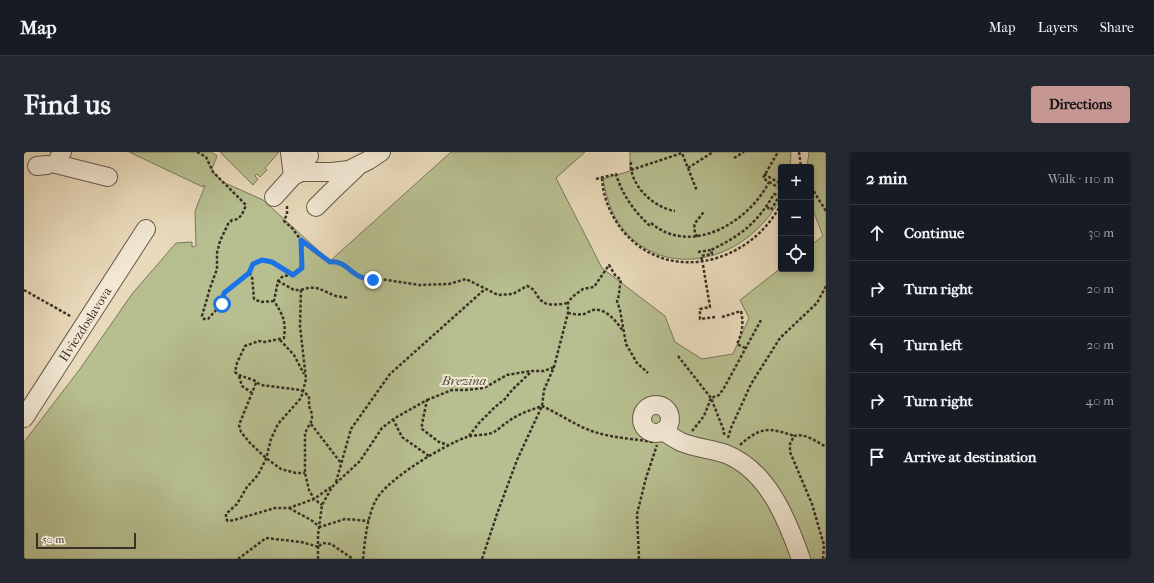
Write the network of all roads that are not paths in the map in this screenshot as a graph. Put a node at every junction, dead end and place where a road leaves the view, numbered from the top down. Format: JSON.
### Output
{"nodes":[{"id":1,"x":62,"y":152,"type":"edge"},
{"id":2,"x":381,"y":152,"type":"edge"},
{"id":3,"x":309,"y":156,"type":"dead end"},
{"id":4,"x":292,"y":164,"type":"edge"},
{"id":5,"x":360,"y":165,"type":"junction"},
{"id":6,"x":108,"y":177,"type":"dead end"},
{"id":7,"x":278,"y":202,"type":"road end"},
{"id":8,"x":316,"y":207,"type":"dead end"},
{"id":9,"x":146,"y":229,"type":"dead end"},
{"id":10,"x":24,"y":418,"type":"edge"},
{"id":11,"x":660,"y":437,"type":"road end"},
{"id":12,"x":800,"y":559,"type":"edge"}],
"edges":[{"from":1,"to":6,"type":"street"},
{"from":2,"to":5,"type":"street"},
{"from":3,"to":4,"type":"street"},
{"from":4,"to":5,"type":"street"},
{"from":4,"to":7,"type":"street"},
{"from":5,"to":8,"type":"street"},
{"from":9,"to":10,"type":"street","name":"Hviezdoslavova"},
{"from":11,"to":12,"type":"street"}]}
